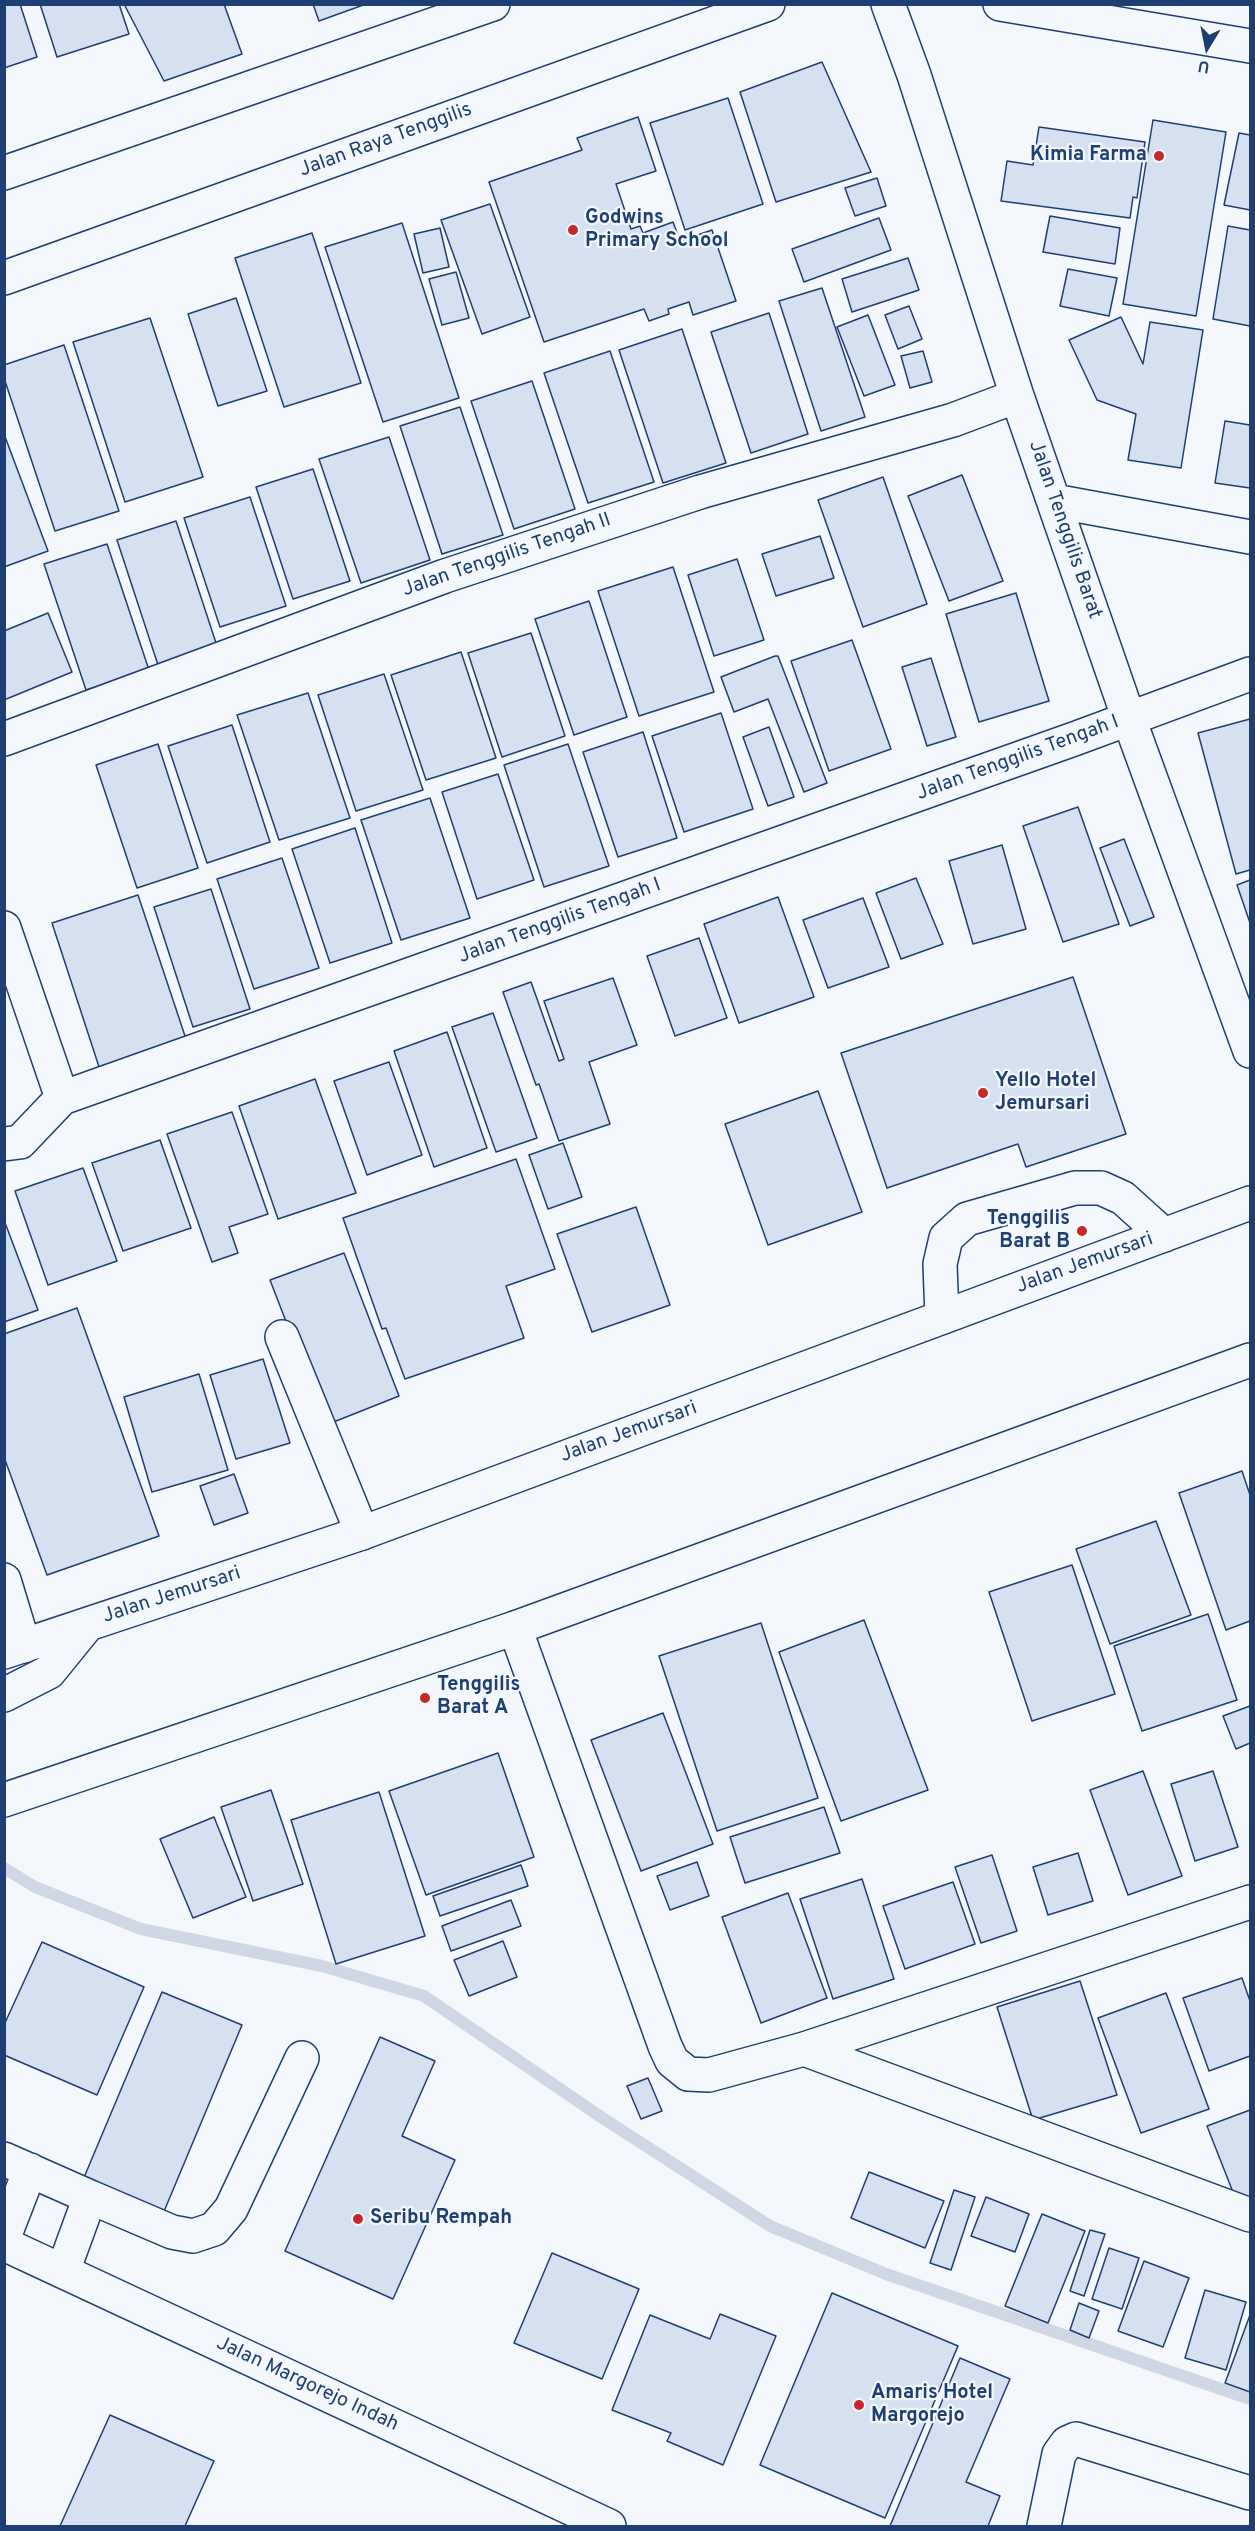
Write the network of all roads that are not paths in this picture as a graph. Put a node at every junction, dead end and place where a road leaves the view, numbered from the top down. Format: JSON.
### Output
{"nodes":[{"id":1,"x":493,"y":4,"type":"edge"},
{"id":2,"x":768,"y":4,"type":"edge"},
{"id":3,"x":888,"y":4,"type":"edge"},
{"id":4,"x":1000,"y":4,"type":"edge"},
{"id":5,"x":1251,"y":45,"type":"edge"},
{"id":6,"x":4,"y":172,"type":"edge"},
{"id":7,"x":4,"y":278,"type":"edge"},
{"id":8,"x":1017,"y":396,"type":"junction"},
{"id":9,"x":1054,"y":501,"type":"junction"},
{"id":10,"x":1251,"y":537,"type":"edge"},
{"id":11,"x":1251,"y":674,"type":"edge"},
{"id":12,"x":1129,"y":719,"type":"junction"},
{"id":13,"x":4,"y":739,"type":"edge"},
{"id":14,"x":4,"y":928,"type":"edge"},
{"id":15,"x":1251,"y":1051,"type":"edge"},
{"id":16,"x":62,"y":1098,"type":"junction"},
{"id":17,"x":4,"y":1144,"type":"edge"},
{"id":18,"x":1251,"y":1203,"type":"edge"},
{"id":19,"x":1164,"y":1235,"type":"junction"},
{"id":20,"x":942,"y":1317,"type":"junction"},
{"id":21,"x":282,"y":1337,"type":"dead end"},
{"id":22,"x":1251,"y":1360,"type":"edge"},
{"id":23,"x":362,"y":1533,"type":"junction"},
{"id":24,"x":4,"y":1580,"type":"edge"},
{"id":25,"x":88,"y":1624,"type":"junction"},
{"id":26,"x":515,"y":1628,"type":"junction"},
{"id":27,"x":14,"y":1649,"type":"edge"},
{"id":28,"x":4,"y":1695,"type":"edge"},
{"id":29,"x":9,"y":1799,"type":"edge"},
{"id":30,"x":1251,"y":1902,"type":"edge"},
{"id":31,"x":804,"y":2049,"type":"junction"},
{"id":32,"x":302,"y":2058,"type":"dead end"},
{"id":33,"x":17,"y":2165,"type":"edge"},
{"id":34,"x":90,"y":2197,"type":"junction"},
{"id":35,"x":1251,"y":2215,"type":"edge"},
{"id":36,"x":4,"y":2237,"type":"edge"},
{"id":37,"x":4,"y":2244,"type":"edge"},
{"id":38,"x":63,"y":2271,"type":"junction"},
{"id":39,"x":1251,"y":2493,"type":"edge"},
{"id":40,"x":594,"y":2523,"type":"edge"},
{"id":41,"x":1044,"y":2526,"type":"edge"}],
"edges":[{"from":1,"to":6,"type":"street"},
{"from":2,"to":7,"type":"street","name":"Jalan Raya Tenggilis"},
{"from":3,"to":8,"type":"street","name":"Jalan Tenggilis Barat"},
{"from":4,"to":5,"type":"street"},
{"from":8,"to":9,"type":"street","name":"Jalan Tenggilis Barat"},
{"from":8,"to":13,"type":"street","name":"Jalan Tenggilis Tengah II"},
{"from":9,"to":10,"type":"street"},
{"from":9,"to":12,"type":"street","name":"Jalan Tenggilis Barat"},
{"from":11,"to":12,"type":"street","name":"Jalan Tenggilis Tengah I"},
{"from":12,"to":15,"type":"street","name":"Jalan Tenggilis Barat"},
{"from":12,"to":16,"type":"street","name":"Jalan Tenggilis Tengah I"},
{"from":14,"to":16,"type":"street"},
{"from":16,"to":17,"type":"street","name":"Jalan Tenggilis Tengah I"},
{"from":18,"to":19,"type":"street","name":"Jalan Jemursari"},
{"from":19,"to":20,"type":"street","name":"Jalan Jemursari"},
{"from":19,"to":20,"type":"street"},
{"from":20,"to":23,"type":"street","name":"Jalan Jemursari"},
{"from":21,"to":23,"type":"street"},
{"from":22,"to":26,"type":"street"},
{"from":23,"to":25,"type":"street","name":"Jalan Jemursari"},
{"from":24,"to":27,"type":"street"},
{"from":25,"to":27,"type":"street","name":"Jalan Jemursari"},
{"from":25,"to":28,"type":"street"},
{"from":26,"to":29,"type":"street"},
{"from":26,"to":31,"type":"street"},
{"from":30,"to":31,"type":"street"},
{"from":31,"to":35,"type":"street"},
{"from":32,"to":34,"type":"street"},
{"from":33,"to":34,"type":"street"},
{"from":33,"to":36,"type":"street"},
{"from":34,"to":38,"type":"street"},
{"from":37,"to":38,"type":"street","name":"Jalan Margorejo Indah"},
{"from":38,"to":40,"type":"street","name":"Jalan Margorejo Indah"},
{"from":39,"to":41,"type":"street"}]}
